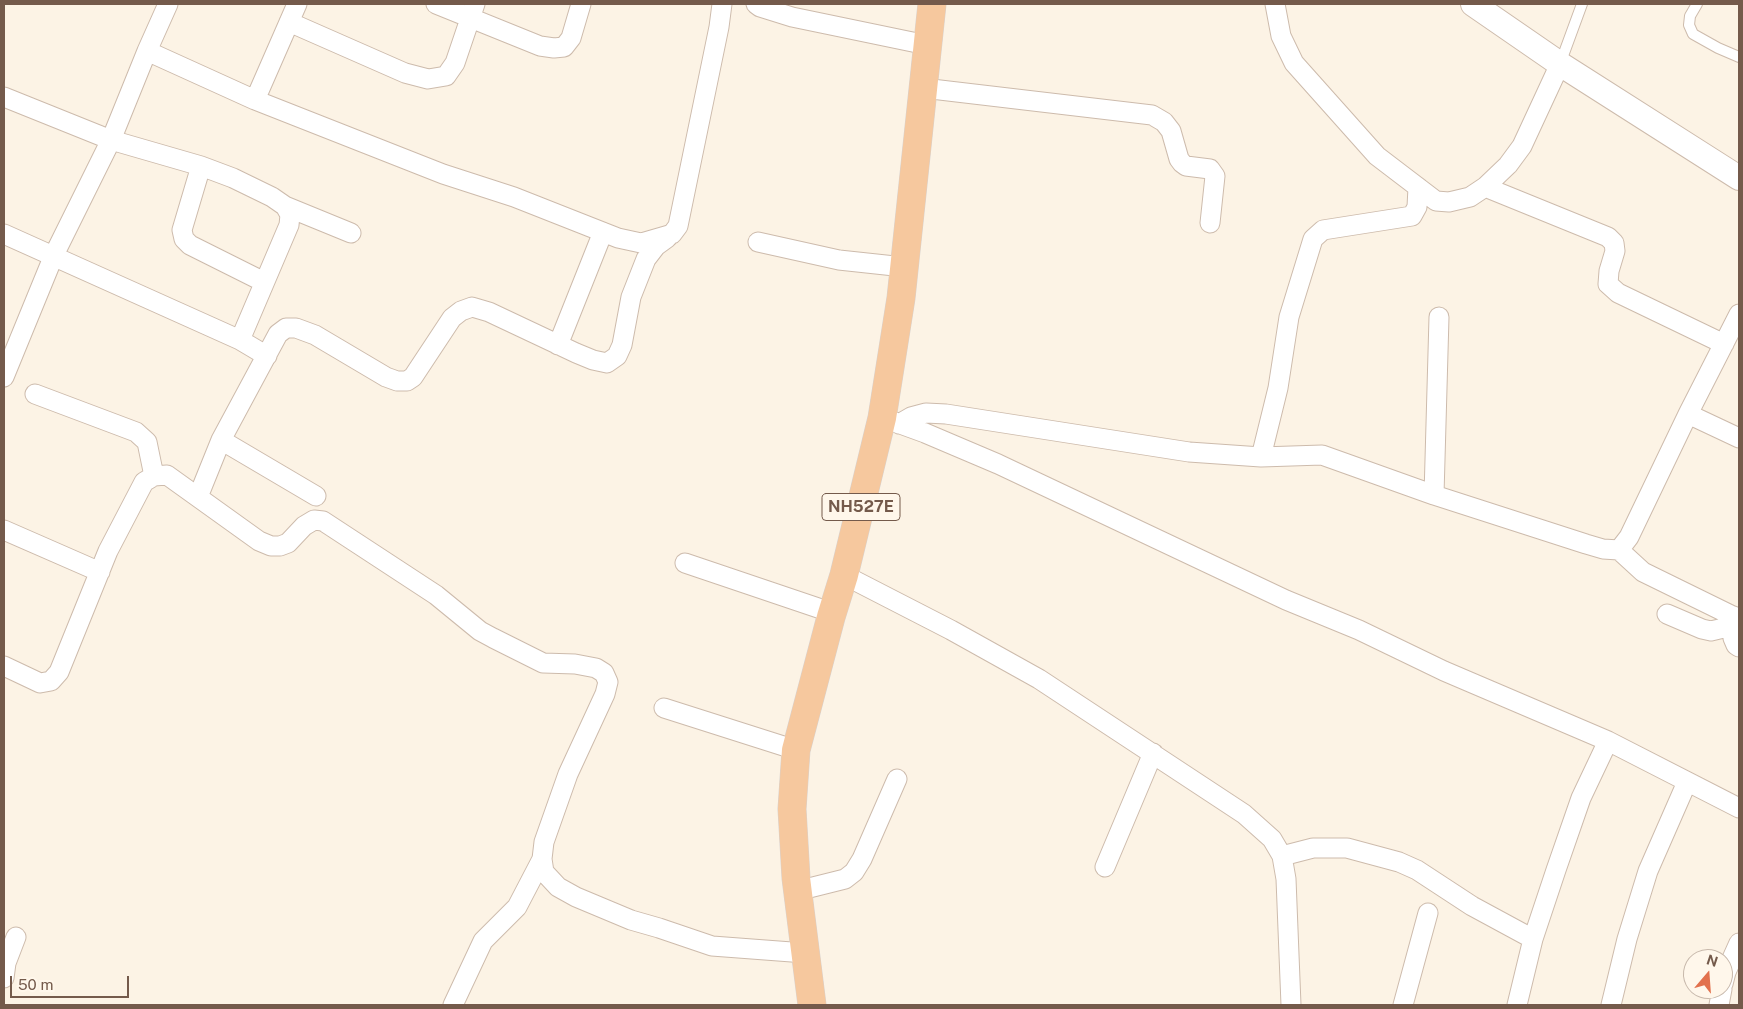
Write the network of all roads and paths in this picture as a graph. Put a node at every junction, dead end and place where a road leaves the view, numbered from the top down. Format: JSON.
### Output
{"nodes":[{"id":1,"x":168,"y":4,"type":"edge"},
{"id":2,"x":296,"y":4,"type":"edge"},
{"id":3,"x":436,"y":4,"type":"edge"},
{"id":4,"x":581,"y":4,"type":"edge"},
{"id":5,"x":722,"y":4,"type":"edge"},
{"id":6,"x":756,"y":4,"type":"edge"},
{"id":7,"x":932,"y":4,"type":"edge"},
{"id":8,"x":1275,"y":4,"type":"edge"},
{"id":9,"x":1473,"y":4,"type":"edge"},
{"id":10,"x":1582,"y":4,"type":"edge"},
{"id":11,"x":1697,"y":4,"type":"edge"},
{"id":12,"x":472,"y":11,"type":"edge"},
{"id":13,"x":289,"y":22,"type":"junction"},
{"id":14,"x":927,"y":45,"type":"junction"},
{"id":15,"x":147,"y":51,"type":"junction"},
{"id":16,"x":1739,"y":57,"type":"edge"},
{"id":17,"x":1560,"y":64,"type":"junction"},
{"id":18,"x":923,"y":88,"type":"junction"},
{"id":19,"x":4,"y":97,"type":"edge"},
{"id":20,"x":255,"y":100,"type":"junction"},
{"id":21,"x":111,"y":140,"type":"junction"},
{"id":22,"x":201,"y":166,"type":"junction"},
{"id":23,"x":1739,"y":178,"type":"edge"},
{"id":24,"x":1418,"y":187,"type":"junction"},
{"id":25,"x":1485,"y":187,"type":"junction"},
{"id":26,"x":285,"y":206,"type":"junction"},
{"id":27,"x":1210,"y":223,"type":"dead end"},
{"id":28,"x":603,"y":232,"type":"junction"},
{"id":29,"x":351,"y":233,"type":"dead end"},
{"id":30,"x":4,"y":234,"type":"edge"},
{"id":31,"x":672,"y":234,"type":"junction"},
{"id":32,"x":758,"y":242,"type":"dead end"},
{"id":33,"x":54,"y":255,"type":"junction"},
{"id":34,"x":904,"y":267,"type":"junction"},
{"id":35,"x":264,"y":282,"type":"junction"},
{"id":36,"x":1739,"y":314,"type":"edge"},
{"id":37,"x":1440,"y":317,"type":"dead end"},
{"id":38,"x":240,"y":340,"type":"junction"},
{"id":39,"x":1724,"y":344,"type":"junction"},
{"id":40,"x":558,"y":345,"type":"junction"},
{"id":41,"x":267,"y":356,"type":"junction"},
{"id":42,"x":4,"y":377,"type":"edge"},
{"id":43,"x":35,"y":394,"type":"dead end"},
{"id":44,"x":1688,"y":414,"type":"junction"},
{"id":45,"x":890,"y":421,"type":"junction"},
{"id":46,"x":1739,"y":438,"type":"edge"},
{"id":47,"x":221,"y":440,"type":"junction"},
{"id":48,"x":1261,"y":456,"type":"junction"},
{"id":49,"x":154,"y":476,"type":"junction"},
{"id":50,"x":1434,"y":494,"type":"junction"},
{"id":51,"x":316,"y":496,"type":"dead end"},
{"id":52,"x":198,"y":497,"type":"junction"},
{"id":53,"x":4,"y":530,"type":"edge"},
{"id":54,"x":1618,"y":550,"type":"junction"},
{"id":55,"x":685,"y":563,"type":"dead end"},
{"id":56,"x":100,"y":572,"type":"junction"},
{"id":57,"x":844,"y":575,"type":"junction"},
{"id":58,"x":832,"y":612,"type":"junction"},
{"id":59,"x":1667,"y":614,"type":"dead end"},
{"id":60,"x":1735,"y":620,"type":"edge"},
{"id":61,"x":1739,"y":647,"type":"edge"},
{"id":62,"x":4,"y":666,"type":"edge"},
{"id":63,"x":664,"y":708,"type":"dead end"},
{"id":64,"x":1608,"y":740,"type":"junction"},
{"id":65,"x":796,"y":750,"type":"junction"},
{"id":66,"x":1153,"y":754,"type":"junction"},
{"id":67,"x":897,"y":779,"type":"dead end"},
{"id":68,"x":1688,"y":782,"type":"junction"},
{"id":69,"x":1739,"y":808,"type":"edge"},
{"id":70,"x":1282,"y":856,"type":"junction"},
{"id":71,"x":542,"y":859,"type":"junction"},
{"id":72,"x":1105,"y":868,"type":"dead end"},
{"id":73,"x":797,"y":891,"type":"junction"},
{"id":74,"x":1428,"y":913,"type":"dead end"},
{"id":75,"x":16,"y":937,"type":"dead end"},
{"id":76,"x":1533,"y":940,"type":"junction"},
{"id":77,"x":1739,"y":943,"type":"edge"},
{"id":78,"x":805,"y":952,"type":"junction"},
{"id":79,"x":1733,"y":956,"type":"edge"},
{"id":80,"x":4,"y":978,"type":"edge"},
{"id":81,"x":454,"y":1005,"type":"edge"},
{"id":82,"x":812,"y":1005,"type":"edge"},
{"id":83,"x":1291,"y":1005,"type":"edge"},
{"id":84,"x":1403,"y":1005,"type":"edge"},
{"id":85,"x":1516,"y":1005,"type":"edge"},
{"id":86,"x":1611,"y":1005,"type":"edge"}],
"edges":[{"from":1,"to":15,"type":"street"},
{"from":2,"to":13,"type":"street"},
{"from":3,"to":12,"type":"street"},
{"from":4,"to":12,"type":"street"},
{"from":5,"to":31,"type":"street"},
{"from":6,"to":14,"type":"street"},
{"from":7,"to":14,"type":"highway","number":"NH527E"},
{"from":8,"to":24,"type":"street"},
{"from":9,"to":17,"type":"street"},
{"from":10,"to":17,"type":"lane"},
{"from":11,"to":16,"type":"lane"},
{"from":12,"to":13,"type":"street"},
{"from":13,"to":20,"type":"street"},
{"from":14,"to":18,"type":"highway","number":"NH527E"},
{"from":15,"to":20,"type":"street"},
{"from":15,"to":21,"type":"street"},
{"from":17,"to":23,"type":"street"},
{"from":17,"to":25,"type":"street"},
{"from":18,"to":27,"type":"street"},
{"from":18,"to":34,"type":"highway","number":"NH527E"},
{"from":19,"to":21,"type":"street"},
{"from":20,"to":28,"type":"street"},
{"from":21,"to":22,"type":"street"},
{"from":21,"to":33,"type":"street"},
{"from":22,"to":26,"type":"street"},
{"from":22,"to":35,"type":"street"},
{"from":24,"to":25,"type":"street"},
{"from":24,"to":48,"type":"street"},
{"from":25,"to":39,"type":"street"},
{"from":26,"to":29,"type":"street"},
{"from":26,"to":35,"type":"street"},
{"from":28,"to":31,"type":"street"},
{"from":28,"to":40,"type":"street"},
{"from":30,"to":33,"type":"street"},
{"from":31,"to":40,"type":"street"},
{"from":32,"to":34,"type":"street"},
{"from":33,"to":38,"type":"street"},
{"from":33,"to":42,"type":"street"},
{"from":34,"to":45,"type":"highway","number":"NH527E"},
{"from":35,"to":38,"type":"street"},
{"from":36,"to":39,"type":"street"},
{"from":37,"to":50,"type":"street"},
{"from":38,"to":41,"type":"street"},
{"from":39,"to":44,"type":"street"},
{"from":40,"to":41,"type":"street"},
{"from":41,"to":47,"type":"street"},
{"from":43,"to":49,"type":"street"},
{"from":44,"to":46,"type":"street"},
{"from":44,"to":54,"type":"street"},
{"from":45,"to":48,"type":"street"},
{"from":45,"to":57,"type":"highway","number":"NH527E"},
{"from":45,"to":64,"type":"street"},
{"from":47,"to":51,"type":"street"},
{"from":47,"to":52,"type":"street"},
{"from":48,"to":50,"type":"street"},
{"from":49,"to":52,"type":"street"},
{"from":49,"to":56,"type":"street"},
{"from":50,"to":54,"type":"street"},
{"from":52,"to":71,"type":"street"},
{"from":53,"to":56,"type":"street"},
{"from":54,"to":60,"type":"street"},
{"from":55,"to":58,"type":"street"},
{"from":56,"to":62,"type":"street"},
{"from":57,"to":58,"type":"highway","number":"NH527E"},
{"from":57,"to":66,"type":"street"},
{"from":58,"to":65,"type":"highway","number":"NH527E"},
{"from":59,"to":60,"type":"street"},
{"from":60,"to":61,"type":"street"},
{"from":63,"to":65,"type":"street"},
{"from":64,"to":68,"type":"street"},
{"from":64,"to":76,"type":"street"},
{"from":65,"to":73,"type":"highway","number":"NH527E"},
{"from":66,"to":70,"type":"street"},
{"from":66,"to":72,"type":"street"},
{"from":67,"to":73,"type":"street"},
{"from":68,"to":69,"type":"street"},
{"from":68,"to":86,"type":"street"},
{"from":70,"to":76,"type":"street"},
{"from":70,"to":83,"type":"street"},
{"from":71,"to":78,"type":"street"},
{"from":71,"to":81,"type":"street"},
{"from":73,"to":78,"type":"highway","number":"NH527E"},
{"from":74,"to":84,"type":"street"},
{"from":75,"to":80,"type":"street"},
{"from":76,"to":85,"type":"street"},
{"from":77,"to":79,"type":"street"},
{"from":78,"to":82,"type":"highway","number":"NH527E"}]}
